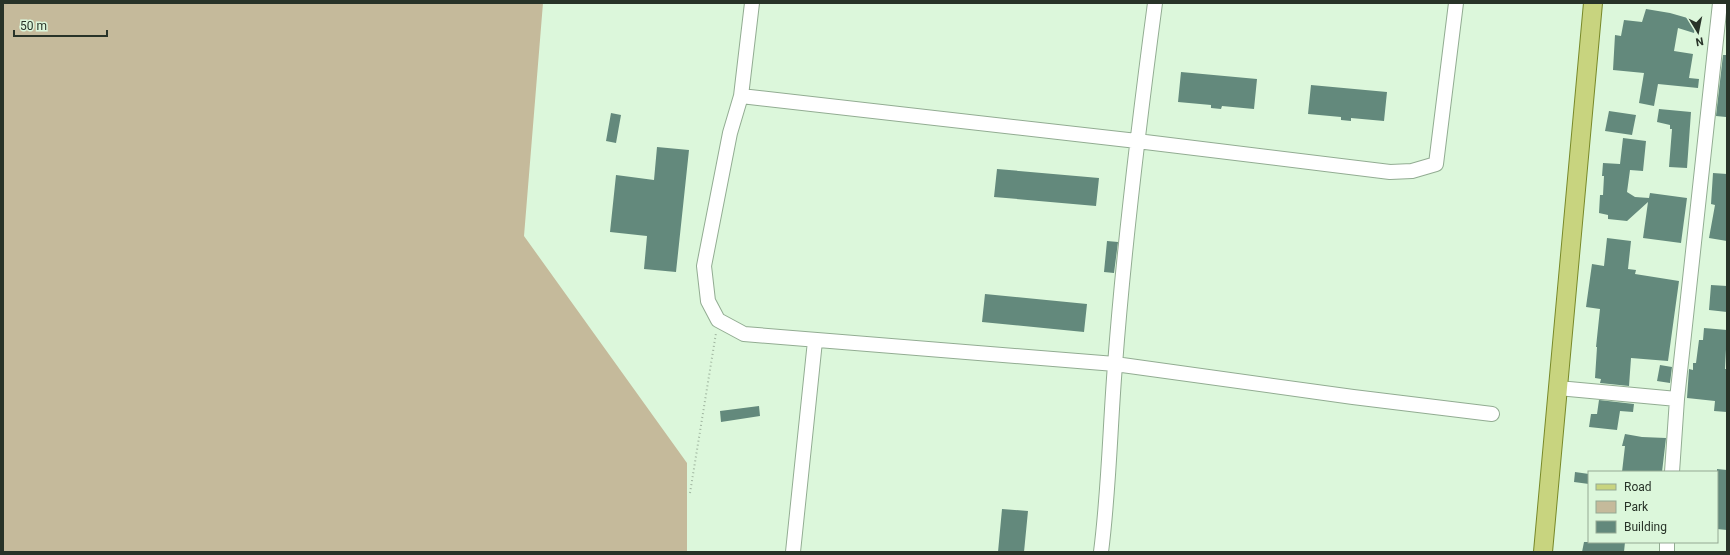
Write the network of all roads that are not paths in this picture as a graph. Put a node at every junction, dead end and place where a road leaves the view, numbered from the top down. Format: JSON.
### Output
{"nodes":[{"id":1,"x":752,"y":3,"type":"edge"},
{"id":2,"x":1155,"y":3,"type":"edge"},
{"id":3,"x":1456,"y":3,"type":"edge"},
{"id":4,"x":1593,"y":3,"type":"edge"},
{"id":5,"x":1720,"y":3,"type":"edge"},
{"id":6,"x":741,"y":96,"type":"junction"},
{"id":7,"x":1137,"y":141,"type":"junction"},
{"id":8,"x":815,"y":341,"type":"junction"},
{"id":9,"x":1115,"y":364,"type":"junction"},
{"id":10,"x":1558,"y":388,"type":"junction"},
{"id":11,"x":1677,"y":400,"type":"junction"},
{"id":12,"x":1492,"y":414,"type":"dead end"},
{"id":13,"x":1672,"y":471,"type":"edge"},
{"id":14,"x":793,"y":552,"type":"edge"},
{"id":15,"x":1101,"y":552,"type":"edge"},
{"id":16,"x":1543,"y":552,"type":"edge"}],
"edges":[{"from":1,"to":6,"type":"street"},
{"from":2,"to":7,"type":"street"},
{"from":3,"to":7,"type":"street"},
{"from":4,"to":10,"type":"main road"},
{"from":5,"to":11,"type":"street"},
{"from":6,"to":7,"type":"street"},
{"from":6,"to":8,"type":"street"},
{"from":7,"to":9,"type":"street"},
{"from":8,"to":9,"type":"street"},
{"from":8,"to":14,"type":"street"},
{"from":9,"to":12,"type":"street"},
{"from":9,"to":15,"type":"street"},
{"from":10,"to":11,"type":"street"},
{"from":10,"to":16,"type":"main road"},
{"from":11,"to":13,"type":"street"}]}
